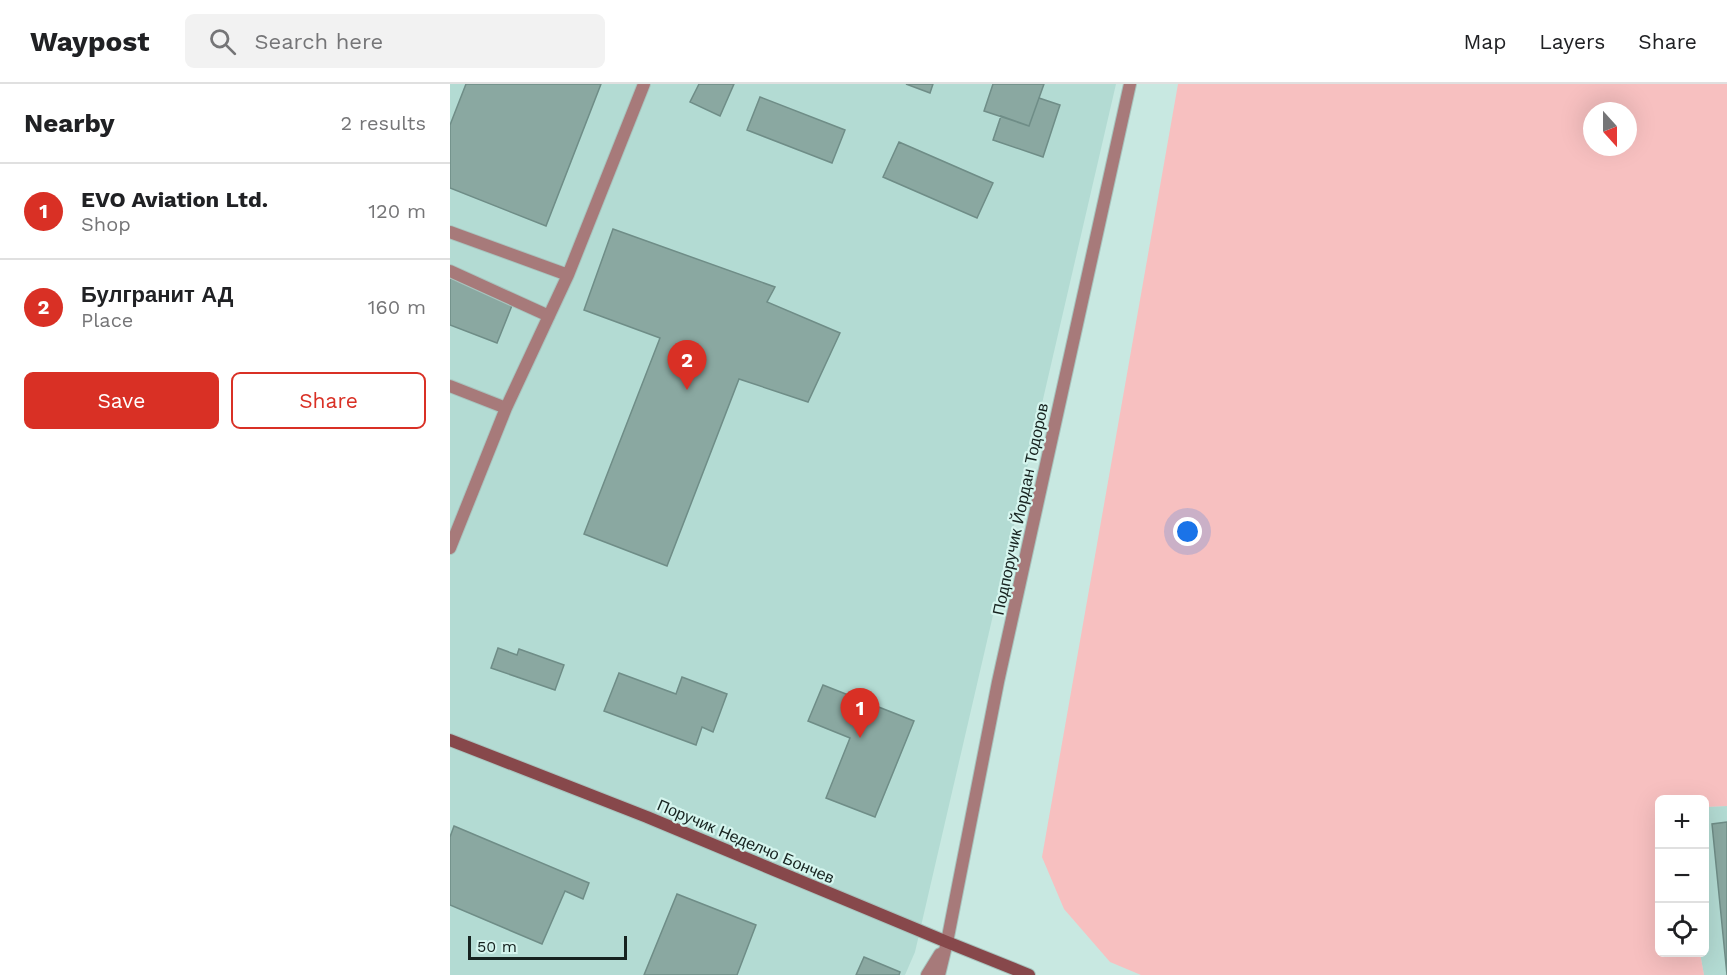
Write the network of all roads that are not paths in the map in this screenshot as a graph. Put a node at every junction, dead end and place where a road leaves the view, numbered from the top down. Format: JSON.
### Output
{"nodes":[{"id":1,"x":644,"y":84,"type":"edge"},
{"id":2,"x":1130,"y":84,"type":"edge"},
{"id":3,"x":450,"y":232,"type":"edge"},
{"id":4,"x":450,"y":271,"type":"edge"},
{"id":5,"x":568,"y":275,"type":"junction"},
{"id":6,"x":549,"y":316,"type":"junction"},
{"id":7,"x":450,"y":386,"type":"edge"},
{"id":8,"x":506,"y":408,"type":"junction"},
{"id":9,"x":450,"y":548,"type":"edge"},
{"id":10,"x":450,"y":740,"type":"edge"},
{"id":11,"x":947,"y":942,"type":"junction"},
{"id":12,"x":927,"y":975,"type":"edge"},
{"id":13,"x":939,"y":975,"type":"edge"},
{"id":14,"x":1029,"y":975,"type":"edge"}],
"edges":[{"from":1,"to":5,"type":"street"},
{"from":2,"to":11,"type":"street","name":"Подпоручик Йордан Тодоров"},
{"from":3,"to":5,"type":"street"},
{"from":4,"to":6,"type":"street"},
{"from":5,"to":6,"type":"street"},
{"from":6,"to":8,"type":"street"},
{"from":7,"to":8,"type":"street"},
{"from":8,"to":9,"type":"street"},
{"from":10,"to":11,"type":"street","name":"Поручик Неделчо Бончев"},
{"from":11,"to":12,"type":"street","name":"Подпоручик Йордан Тодоров"},
{"from":11,"to":13,"type":"street","name":"Подпоручик Йордан Тодоров"},
{"from":11,"to":14,"type":"street","name":"Поручик Неделчо Бончев"}]}
